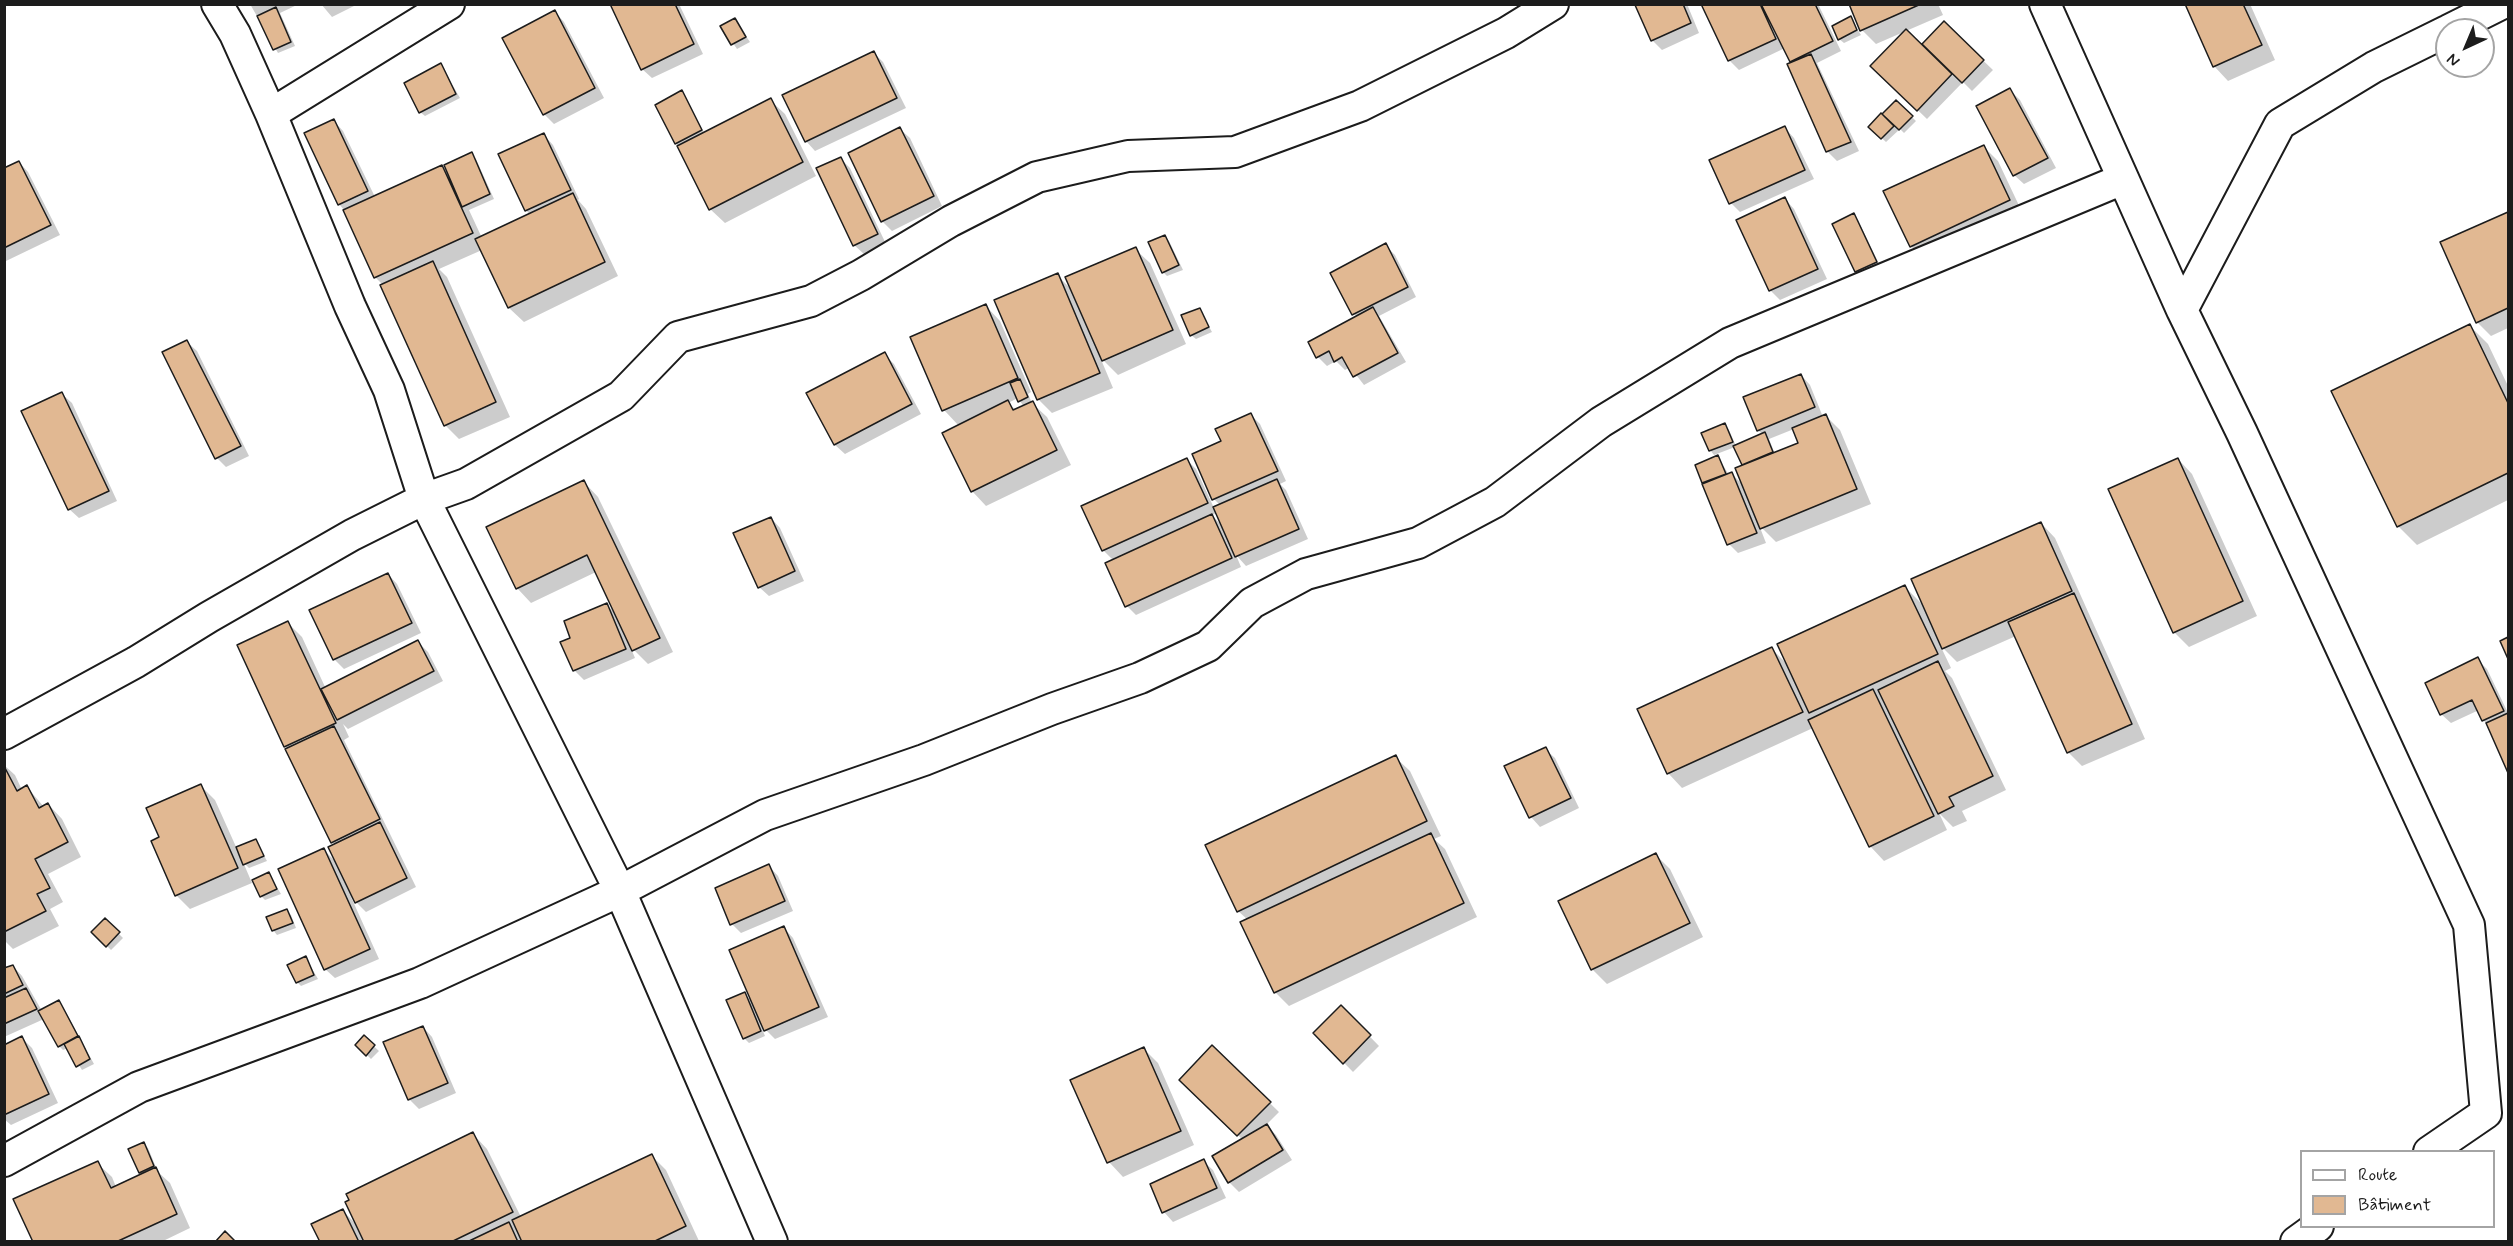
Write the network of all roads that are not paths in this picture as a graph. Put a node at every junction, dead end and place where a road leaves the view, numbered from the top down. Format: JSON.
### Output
{"nodes":[{"id":1,"x":217,"y":4,"type":"edge"},
{"id":2,"x":449,"y":4,"type":"edge"},
{"id":3,"x":1553,"y":4,"type":"edge"},
{"id":4,"x":2045,"y":4,"type":"edge"},
{"id":5,"x":2501,"y":4,"type":"edge"},
{"id":6,"x":2472,"y":18,"type":"edge"},
{"id":7,"x":2435,"y":36,"type":"edge"},
{"id":8,"x":271,"y":114,"type":"junction"},
{"id":9,"x":2123,"y":179,"type":"junction"},
{"id":10,"x":2182,"y":310,"type":"junction"},
{"id":11,"x":424,"y":499,"type":"junction"},
{"id":12,"x":4,"y":734,"type":"edge"},
{"id":13,"x":620,"y":891,"type":"junction"},
{"id":14,"x":2432,"y":1150,"type":"edge"},
{"id":15,"x":4,"y":1161,"type":"edge"},
{"id":16,"x":2317,"y":1228,"type":"edge"},
{"id":17,"x":772,"y":1242,"type":"edge"},
{"id":18,"x":2296,"y":1242,"type":"edge"}],
"edges":[{"from":1,"to":8,"type":"street"},
{"from":2,"to":8,"type":"street"},
{"from":3,"to":11,"type":"street"},
{"from":4,"to":9,"type":"street"},
{"from":5,"to":6,"type":"street"},
{"from":7,"to":10,"type":"street"},
{"from":8,"to":11,"type":"street"},
{"from":9,"to":10,"type":"street"},
{"from":9,"to":13,"type":"street"},
{"from":10,"to":14,"type":"street"},
{"from":11,"to":12,"type":"street"},
{"from":11,"to":13,"type":"street"},
{"from":13,"to":15,"type":"street"},
{"from":13,"to":17,"type":"street"},
{"from":16,"to":18,"type":"street"}]}
